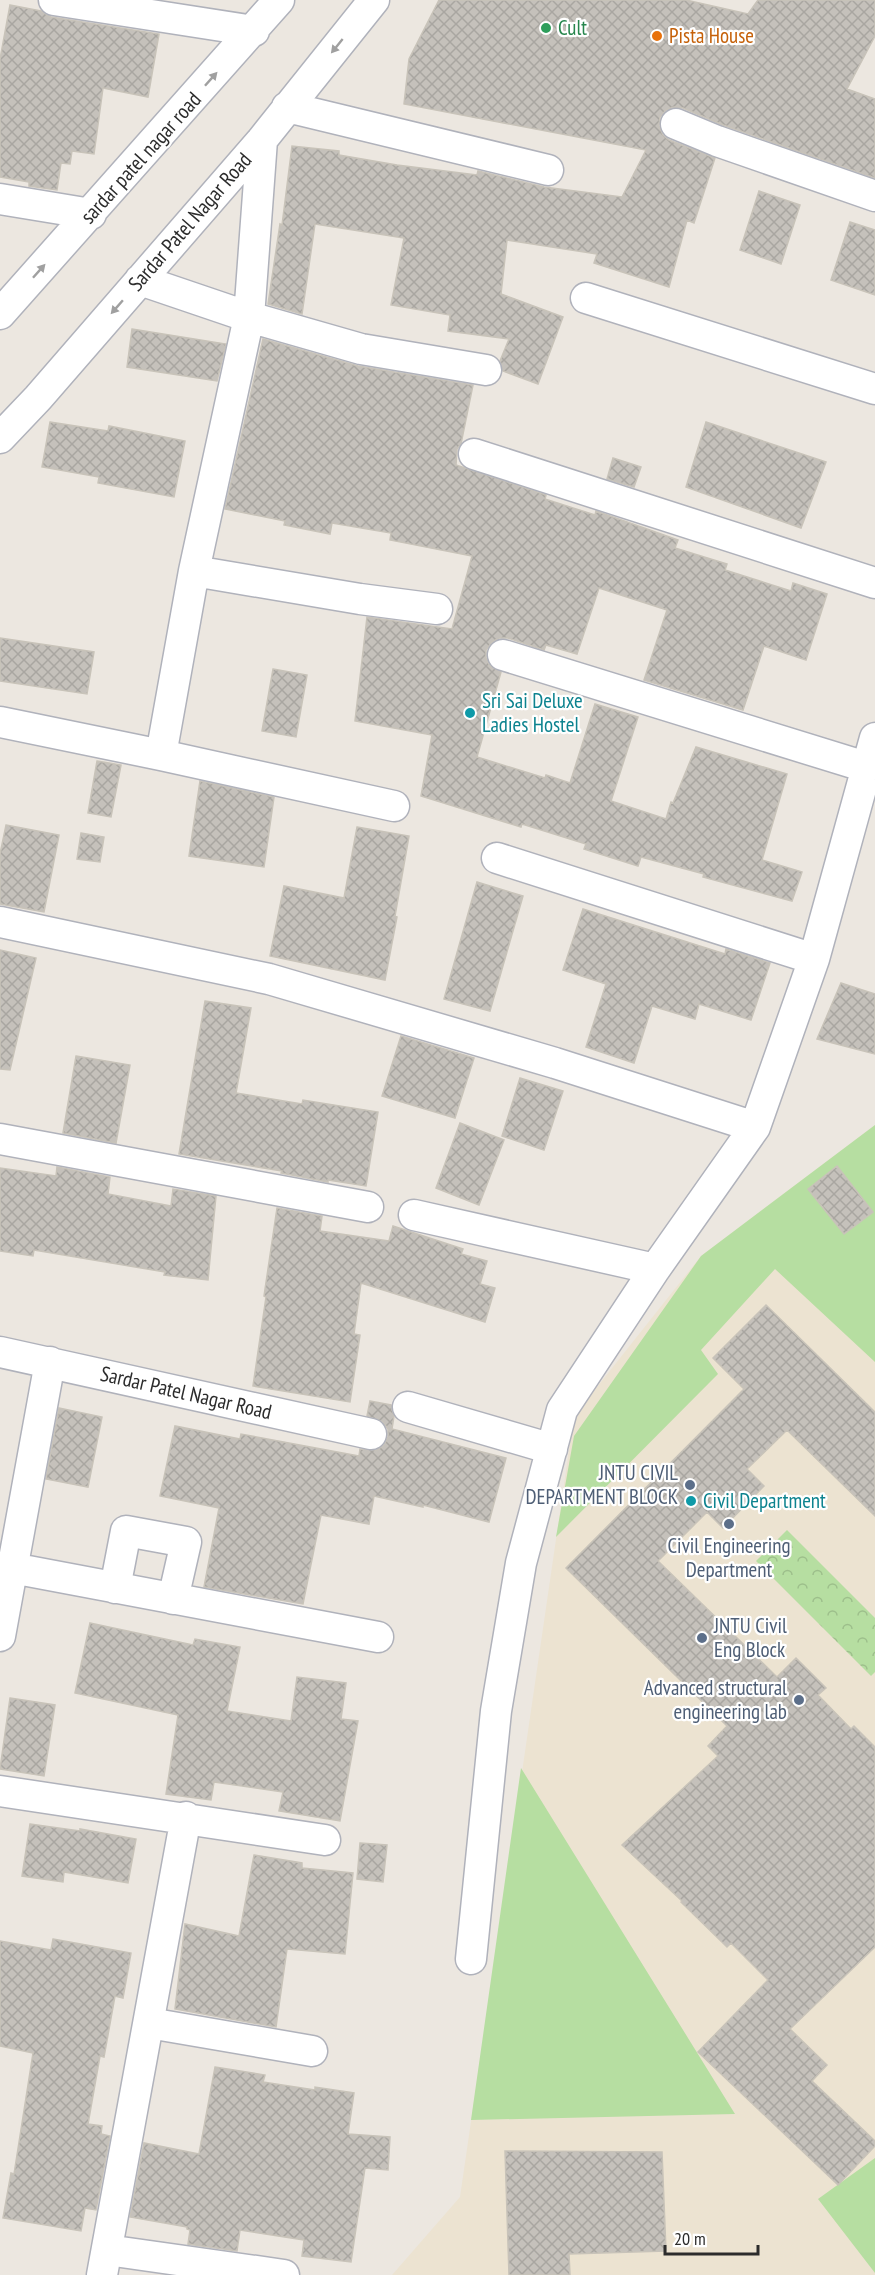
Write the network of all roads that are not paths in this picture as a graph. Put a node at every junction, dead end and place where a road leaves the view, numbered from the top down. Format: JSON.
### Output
{"nodes":[{"id":1,"x":54,"y":0,"type":"edge"},
{"id":2,"x":279,"y":0,"type":"edge"},
{"id":3,"x":374,"y":0,"type":"edge"},
{"id":4,"x":254,"y":30,"type":"junction"},
{"id":5,"x":287,"y":107,"type":"junction"},
{"id":6,"x":676,"y":124,"type":"dead end"},
{"id":7,"x":262,"y":140,"type":"junction"},
{"id":8,"x":548,"y":170,"type":"dead end"},
{"id":9,"x":875,"y":196,"type":"edge"},
{"id":10,"x":0,"y":200,"type":"edge"},
{"id":11,"x":91,"y":214,"type":"junction"},
{"id":12,"x":140,"y":280,"type":"junction"},
{"id":13,"x":586,"y":298,"type":"dead end"},
{"id":14,"x":0,"y":314,"type":"edge"},
{"id":15,"x":249,"y":317,"type":"junction"},
{"id":16,"x":486,"y":370,"type":"dead end"},
{"id":17,"x":875,"y":389,"type":"edge"},
{"id":18,"x":0,"y":438,"type":"edge"},
{"id":19,"x":474,"y":454,"type":"dead end"},
{"id":20,"x":194,"y":571,"type":"junction"},
{"id":21,"x":875,"y":583,"type":"edge"},
{"id":22,"x":437,"y":609,"type":"dead end"},
{"id":23,"x":503,"y":655,"type":"dead end"},
{"id":24,"x":0,"y":722,"type":"edge"},
{"id":25,"x":875,"y":738,"type":"edge"},
{"id":26,"x":161,"y":755,"type":"junction"},
{"id":27,"x":866,"y":767,"type":"junction"},
{"id":28,"x":394,"y":806,"type":"dead end"},
{"id":29,"x":497,"y":858,"type":"dead end"},
{"id":30,"x":0,"y":922,"type":"edge"},
{"id":31,"x":814,"y":959,"type":"junction"},
{"id":32,"x":755,"y":1127,"type":"junction"},
{"id":33,"x":0,"y":1139,"type":"edge"},
{"id":34,"x":368,"y":1207,"type":"dead end"},
{"id":35,"x":414,"y":1215,"type":"dead end"},
{"id":36,"x":656,"y":1269,"type":"junction"},
{"id":37,"x":0,"y":1352,"type":"edge"},
{"id":38,"x":50,"y":1362,"type":"junction"},
{"id":39,"x":408,"y":1407,"type":"dead end"},
{"id":40,"x":371,"y":1434,"type":"dead end"},
{"id":41,"x":552,"y":1449,"type":"junction"},
{"id":42,"x":12,"y":1568,"type":"junction"},
{"id":43,"x":115,"y":1588,"type":"junction"},
{"id":44,"x":173,"y":1599,"type":"junction"},
{"id":45,"x":0,"y":1636,"type":"edge"},
{"id":46,"x":378,"y":1638,"type":"dead end"},
{"id":47,"x":0,"y":1791,"type":"edge"},
{"id":48,"x":186,"y":1817,"type":"junction"},
{"id":49,"x":325,"y":1840,"type":"dead end"},
{"id":50,"x":471,"y":1959,"type":"dead end"},
{"id":51,"x":149,"y":2023,"type":"junction"},
{"id":52,"x":312,"y":2051,"type":"dead end"},
{"id":53,"x":105,"y":2263,"type":"edge"},
{"id":54,"x":285,"y":2275,"type":"edge"}],
"edges":[{"from":1,"to":4,"type":"street"},
{"from":2,"to":4,"type":"street","name":"sardar patel nagar road"},
{"from":3,"to":5,"type":"street","name":"Sardar Patel Nagar Road","one_way":true},
{"from":11,"to":4,"type":"street","name":"sardar patel nagar road","one_way":true},
{"from":5,"to":7,"type":"street","name":"Sardar Patel Nagar Road"},
{"from":5,"to":8,"type":"street"},
{"from":6,"to":9,"type":"street"},
{"from":7,"to":12,"type":"street","name":"Sardar Patel Nagar Road"},
{"from":7,"to":15,"type":"street"},
{"from":10,"to":11,"type":"street"},
{"from":14,"to":11,"type":"street","name":"sardar patel nagar road","one_way":true},
{"from":12,"to":15,"type":"street"},
{"from":12,"to":18,"type":"street","name":"Sardar Patel Nagar Road","one_way":true},
{"from":13,"to":17,"type":"street"},
{"from":15,"to":16,"type":"street"},
{"from":15,"to":20,"type":"street"},
{"from":19,"to":21,"type":"street"},
{"from":20,"to":22,"type":"street"},
{"from":20,"to":26,"type":"street"},
{"from":23,"to":27,"type":"street"},
{"from":24,"to":26,"type":"street"},
{"from":25,"to":27,"type":"street"},
{"from":26,"to":28,"type":"street"},
{"from":27,"to":31,"type":"street"},
{"from":29,"to":31,"type":"street"},
{"from":30,"to":32,"type":"street"},
{"from":31,"to":32,"type":"street"},
{"from":32,"to":36,"type":"street"},
{"from":33,"to":34,"type":"street"},
{"from":35,"to":36,"type":"street"},
{"from":36,"to":41,"type":"street"},
{"from":37,"to":38,"type":"street","name":"Sardar Patel Nagar Road"},
{"from":38,"to":40,"type":"street","name":"Sardar Patel Nagar Road"},
{"from":38,"to":42,"type":"street"},
{"from":39,"to":41,"type":"street"},
{"from":41,"to":50,"type":"street"},
{"from":42,"to":43,"type":"street"},
{"from":42,"to":45,"type":"street"},
{"from":43,"to":44,"type":"street"},
{"from":43,"to":44,"type":"street"},
{"from":44,"to":46,"type":"street"},
{"from":47,"to":48,"type":"street"},
{"from":48,"to":49,"type":"street"},
{"from":48,"to":51,"type":"street"},
{"from":51,"to":52,"type":"street"},
{"from":51,"to":53,"type":"street"},
{"from":53,"to":54,"type":"street"}]}
